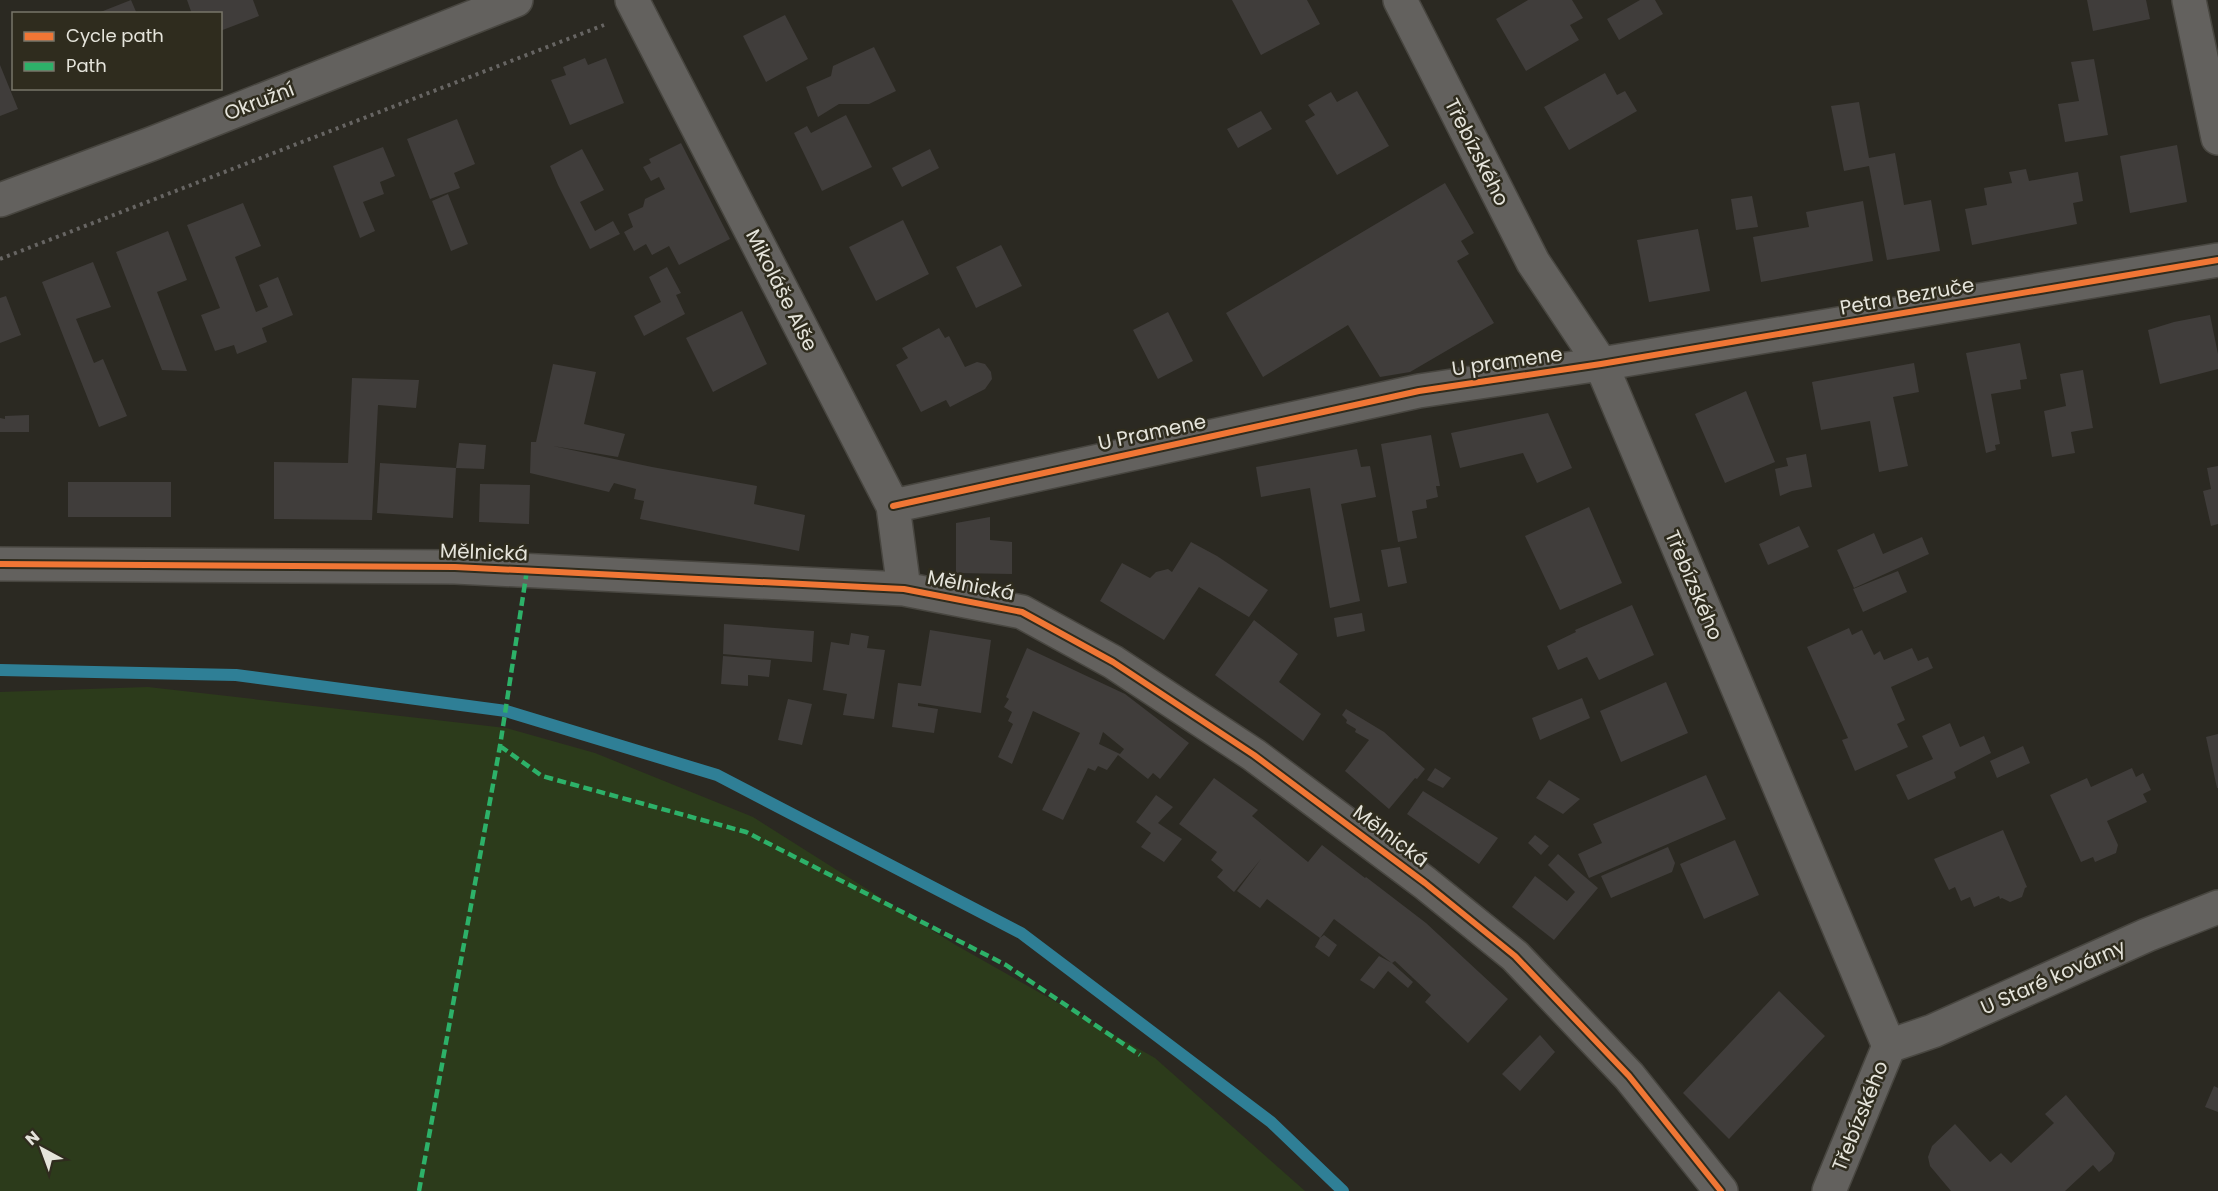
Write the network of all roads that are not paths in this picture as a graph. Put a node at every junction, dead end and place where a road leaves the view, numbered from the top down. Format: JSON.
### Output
{"nodes":[{"id":1,"x":516,"y":0,"type":"edge"},
{"id":2,"x":1400,"y":0,"type":"edge"},
{"id":3,"x":2189,"y":0,"type":"edge"},
{"id":4,"x":639,"y":12,"type":"edge"},
{"id":5,"x":2218,"y":138,"type":"edge"},
{"id":6,"x":0,"y":200,"type":"edge"},
{"id":7,"x":2218,"y":260,"type":"edge"},
{"id":8,"x":1601,"y":364,"type":"junction"},
{"id":9,"x":1419,"y":391,"type":"joint"},
{"id":10,"x":893,"y":506,"type":"junction"},
{"id":11,"x":0,"y":564,"type":"edge"},
{"id":12,"x":904,"y":589,"type":"junction"},
{"id":13,"x":2218,"y":907,"type":"edge"},
{"id":14,"x":1889,"y":1046,"type":"junction"},
{"id":15,"x":1720,"y":1191,"type":"edge"},
{"id":16,"x":1829,"y":1191,"type":"edge"}],
"edges":[{"from":1,"to":6,"type":"street","name":"Okružní"},
{"from":2,"to":8,"type":"street","name":"Třebízského"},
{"from":3,"to":5,"type":"street"},
{"from":4,"to":10,"type":"street","name":"Mikoláše Alše"},
{"from":7,"to":8,"type":"street","name":"Petra Bezruče"},
{"from":8,"to":9,"type":"street","name":"U pramene"},
{"from":8,"to":14,"type":"street","name":"Třebízského"},
{"from":9,"to":10,"type":"street","name":"U Pramene"},
{"from":10,"to":12,"type":"street","name":"Mikoláše Alše"},
{"from":11,"to":12,"type":"street","name":"Mělnická"},
{"from":12,"to":15,"type":"street","name":"Mělnická"},
{"from":13,"to":14,"type":"street","name":"U Staré kovárny"},
{"from":14,"to":16,"type":"street","name":"Třebízského"}]}
